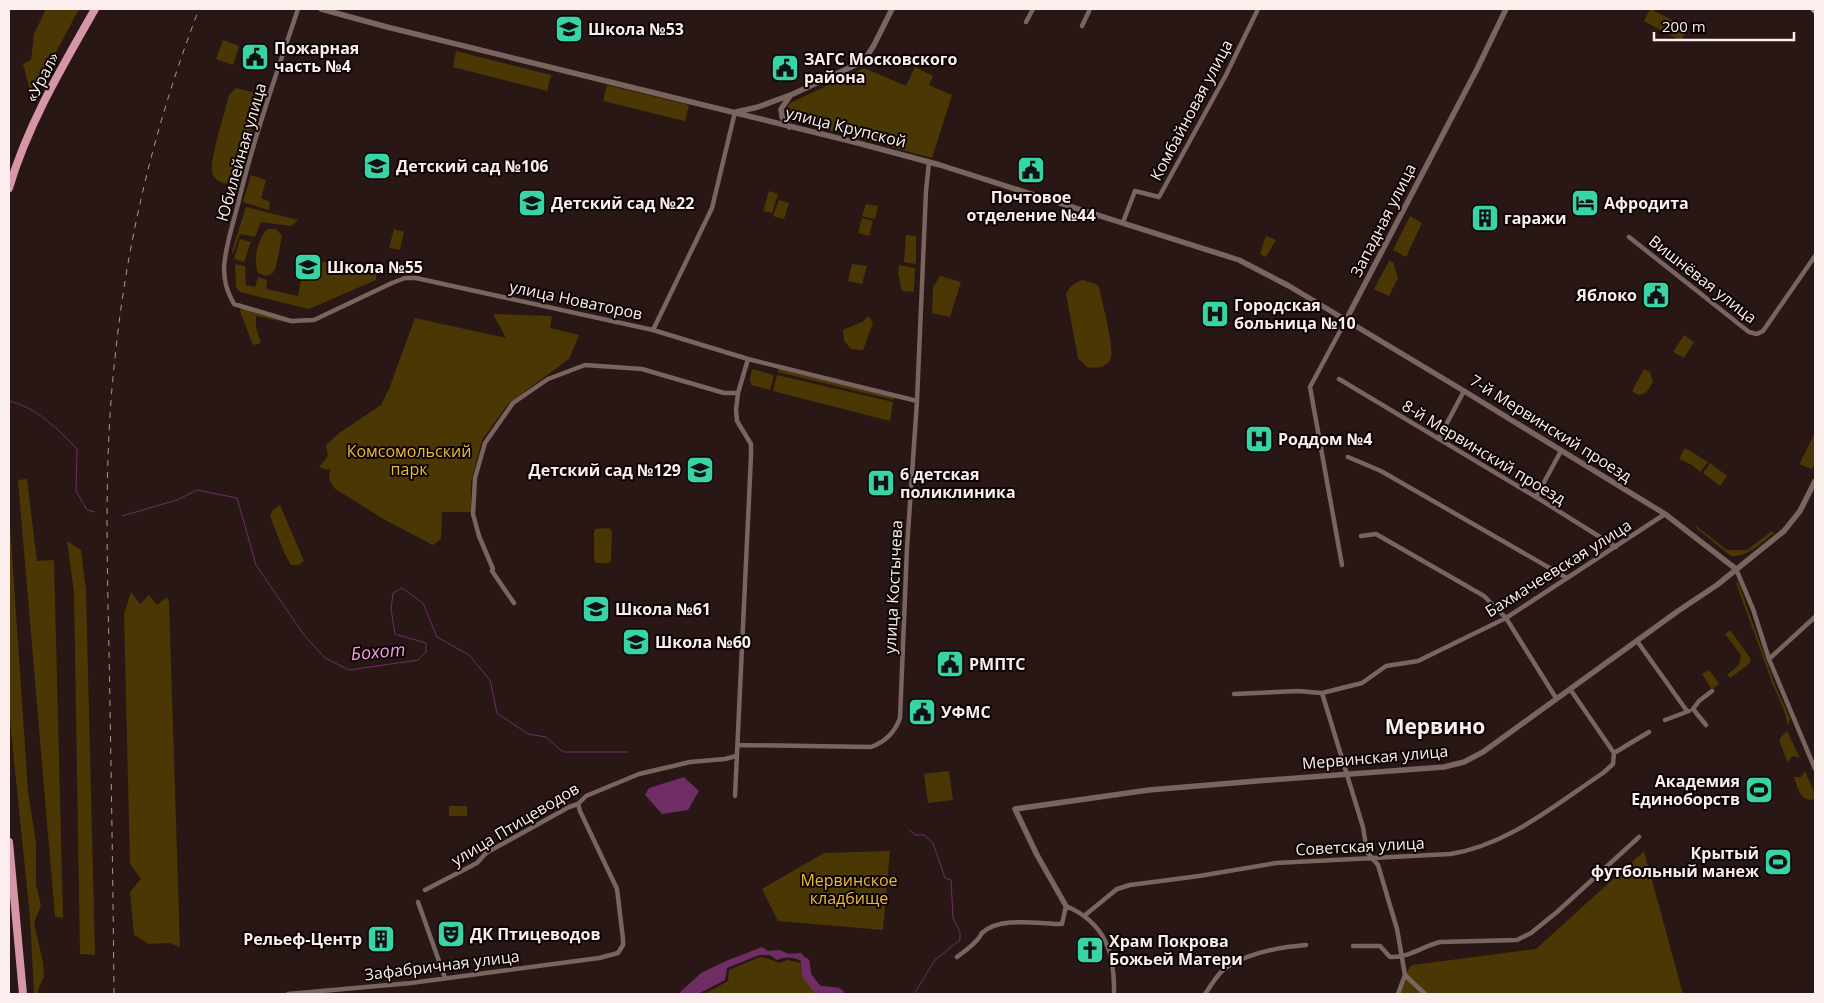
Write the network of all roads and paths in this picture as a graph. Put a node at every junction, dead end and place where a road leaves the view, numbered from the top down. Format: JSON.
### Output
{"nodes":[{"id":1,"x":95,"y":9,"type":"edge"},
{"id":2,"x":298,"y":9,"type":"edge"},
{"id":3,"x":321,"y":9,"type":"edge"},
{"id":4,"x":892,"y":9,"type":"edge"},
{"id":5,"x":1033,"y":9,"type":"edge"},
{"id":6,"x":1090,"y":9,"type":"edge"},
{"id":7,"x":1258,"y":9,"type":"edge"},
{"id":8,"x":1506,"y":9,"type":"edge"},
{"id":9,"x":1026,"y":22,"type":"dead end"},
{"id":10,"x":1082,"y":26,"type":"dead end"},
{"id":11,"x":793,"y":94,"type":"junction"},
{"id":12,"x":758,"y":107,"type":"junction"},
{"id":13,"x":735,"y":112,"type":"junction"},
{"id":14,"x":758,"y":118,"type":"junction"},
{"id":15,"x":789,"y":127,"type":"junction"},
{"id":16,"x":929,"y":162,"type":"junction"},
{"id":17,"x":9,"y":188,"type":"edge"},
{"id":18,"x":1123,"y":222,"type":"junction"},
{"id":19,"x":1629,"y":237,"type":"dead end"},
{"id":20,"x":1815,"y":256,"type":"edge"},
{"id":21,"x":234,"y":304,"type":"joint"},
{"id":22,"x":1346,"y":320,"type":"junction"},
{"id":23,"x":654,"y":330,"type":"junction"},
{"id":24,"x":748,"y":359,"type":"junction"},
{"id":25,"x":1339,"y":379,"type":"dead end"},
{"id":26,"x":1464,"y":390,"type":"junction"},
{"id":27,"x":738,"y":393,"type":"junction"},
{"id":28,"x":917,"y":401,"type":"junction"},
{"id":29,"x":1439,"y":438,"type":"junction"},
{"id":30,"x":1562,"y":452,"type":"junction"},
{"id":31,"x":1348,"y":457,"type":"dead end"},
{"id":32,"x":1815,"y":481,"type":"edge"},
{"id":33,"x":1536,"y":497,"type":"junction"},
{"id":34,"x":1665,"y":514,"type":"junction"},
{"id":35,"x":1361,"y":536,"type":"dead end"},
{"id":36,"x":1616,"y":548,"type":"junction"},
{"id":37,"x":1342,"y":565,"type":"dead end"},
{"id":38,"x":1736,"y":569,"type":"junction"},
{"id":39,"x":1567,"y":578,"type":"junction"},
{"id":40,"x":514,"y":603,"type":"dead end"},
{"id":41,"x":1815,"y":617,"type":"edge"},
{"id":42,"x":1506,"y":618,"type":"junction"},
{"id":43,"x":1637,"y":641,"type":"junction"},
{"id":44,"x":1769,"y":659,"type":"junction"},
{"id":45,"x":1570,"y":688,"type":"junction"},
{"id":46,"x":1712,"y":691,"type":"dead end"},
{"id":47,"x":1322,"y":693,"type":"junction"},
{"id":48,"x":1234,"y":694,"type":"dead end"},
{"id":49,"x":1556,"y":698,"type":"junction"},
{"id":50,"x":1693,"y":709,"type":"junction"},
{"id":51,"x":1688,"y":711,"type":"junction"},
{"id":52,"x":1665,"y":720,"type":"dead end"},
{"id":53,"x":1706,"y":725,"type":"dead end"},
{"id":54,"x":1649,"y":732,"type":"dead end"},
{"id":55,"x":738,"y":745,"type":"junction"},
{"id":56,"x":1614,"y":753,"type":"junction"},
{"id":57,"x":736,"y":756,"type":"junction"},
{"id":58,"x":1815,"y":769,"type":"edge"},
{"id":59,"x":1346,"y":775,"type":"junction"},
{"id":60,"x":735,"y":796,"type":"dead end"},
{"id":61,"x":578,"y":804,"type":"junction"},
{"id":62,"x":1639,"y":837,"type":"dead end"},
{"id":63,"x":9,"y":842,"type":"edge"},
{"id":64,"x":1372,"y":859,"type":"junction"},
{"id":65,"x":425,"y":890,"type":"dead end"},
{"id":66,"x":418,"y":902,"type":"dead end"},
{"id":67,"x":1066,"y":906,"type":"junction"},
{"id":68,"x":1084,"y":916,"type":"junction"},
{"id":69,"x":1306,"y":945,"type":"dead end"},
{"id":70,"x":1353,"y":946,"type":"dead end"},
{"id":71,"x":1402,"y":956,"type":"junction"},
{"id":72,"x":957,"y":957,"type":"dead end"},
{"id":73,"x":1405,"y":975,"type":"junction"},
{"id":74,"x":445,"y":978,"type":"junction"},
{"id":75,"x":23,"y":994,"type":"edge"},
{"id":76,"x":288,"y":994,"type":"edge"},
{"id":77,"x":1114,"y":994,"type":"edge"},
{"id":78,"x":1205,"y":994,"type":"edge"},
{"id":79,"x":1398,"y":994,"type":"edge"},
{"id":80,"x":1424,"y":994,"type":"edge"}],
"edges":[{"from":1,"to":17,"type":"highway","name":"«Урал»"},
{"from":2,"to":21,"type":"street","name":"Юбилейная улица"},
{"from":3,"to":13,"type":"street","name":"улица Крупской"},
{"from":4,"to":11,"type":"street"},
{"from":5,"to":9,"type":"street"},
{"from":6,"to":10,"type":"street"},
{"from":7,"to":18,"type":"street","name":"Комбайновая улица"},
{"from":8,"to":22,"type":"street","name":"Западная улица"},
{"from":11,"to":12,"type":"street"},
{"from":11,"to":15,"type":"street"},
{"from":12,"to":13,"type":"street"},
{"from":12,"to":14,"type":"street"},
{"from":13,"to":14,"type":"street","name":"улица Крупской"},
{"from":13,"to":23,"type":"street"},
{"from":14,"to":15,"type":"street","name":"улица Крупской"},
{"from":15,"to":16,"type":"street","name":"улица Крупской"},
{"from":16,"to":18,"type":"street","name":"улица Крупской"},
{"from":16,"to":28,"type":"street","name":"улица Костычева"},
{"from":18,"to":22,"type":"street","name":"улица Крупской"},
{"from":19,"to":20,"type":"street","name":"Вишнёвая улица"},
{"from":21,"to":23,"type":"street","name":"улица Новаторов"},
{"from":22,"to":26,"type":"street","name":"7-й Мервинский проезд"},
{"from":22,"to":37,"type":"street","name":"Западная улица"},
{"from":23,"to":24,"type":"street","name":"улица Новаторов"},
{"from":24,"to":27,"type":"street"},
{"from":24,"to":28,"type":"street","name":"улица Новаторов"},
{"from":25,"to":29,"type":"street","name":"8-й Мервинский проезд"},
{"from":26,"to":29,"type":"street"},
{"from":26,"to":30,"type":"street","name":"7-й Мервинский проезд"},
{"from":27,"to":40,"type":"street"},
{"from":27,"to":55,"type":"street"},
{"from":28,"to":55,"type":"street","name":"улица Костычева"},
{"from":29,"to":33,"type":"street","name":"8-й Мервинский проезд"},
{"from":30,"to":33,"type":"street"},
{"from":30,"to":34,"type":"street","name":"7-й Мервинский проезд"},
{"from":31,"to":39,"type":"street"},
{"from":32,"to":38,"type":"street","name":"Мервинская улица"},
{"from":33,"to":36,"type":"street","name":"8-й Мервинский проезд"},
{"from":34,"to":36,"type":"street","name":"Бахмачеевская улица"},
{"from":34,"to":38,"type":"street","name":"7-й Мервинский проезд"},
{"from":35,"to":42,"type":"street"},
{"from":36,"to":39,"type":"street","name":"Бахмачеевская улица"},
{"from":38,"to":43,"type":"street","name":"Мервинская улица"},
{"from":38,"to":44,"type":"street"},
{"from":39,"to":42,"type":"street","name":"Бахмачеевская улица"},
{"from":41,"to":44,"type":"street"},
{"from":42,"to":47,"type":"street","name":"Бахмачеевская улица"},
{"from":42,"to":49,"type":"street"},
{"from":43,"to":45,"type":"street","name":"Мервинская улица"},
{"from":43,"to":51,"type":"street"},
{"from":44,"to":58,"type":"street"},
{"from":45,"to":49,"type":"street","name":"Мервинская улица"},
{"from":45,"to":56,"type":"street"},
{"from":46,"to":50,"type":"street"},
{"from":47,"to":48,"type":"street","name":"Бахмачеевская улица"},
{"from":47,"to":59,"type":"street"},
{"from":49,"to":59,"type":"street","name":"Мервинская улица"},
{"from":50,"to":51,"type":"street"},
{"from":50,"to":53,"type":"street"},
{"from":51,"to":52,"type":"street"},
{"from":54,"to":56,"type":"street","name":"Советская улица"},
{"from":55,"to":57,"type":"street"},
{"from":56,"to":64,"type":"street","name":"Советская улица"},
{"from":57,"to":60,"type":"street"},
{"from":57,"to":61,"type":"street","name":"улица Птицеводов"},
{"from":59,"to":64,"type":"street"},
{"from":59,"to":67,"type":"street","name":"Мервинская улица"},
{"from":61,"to":65,"type":"street","name":"улица Птицеводов"},
{"from":61,"to":74,"type":"street","name":"Зафабричная улица"},
{"from":62,"to":71,"type":"street"},
{"from":63,"to":75,"type":"highway"},
{"from":64,"to":68,"type":"street","name":"Советская улица"},
{"from":64,"to":71,"type":"street"},
{"from":66,"to":74,"type":"street"},
{"from":67,"to":68,"type":"street"},
{"from":67,"to":72,"type":"street"},
{"from":68,"to":77,"type":"street"},
{"from":69,"to":78,"type":"street"},
{"from":70,"to":71,"type":"street"},
{"from":71,"to":73,"type":"street"},
{"from":73,"to":79,"type":"street"},
{"from":73,"to":80,"type":"street"},
{"from":74,"to":76,"type":"street","name":"Зафабричная улица"}]}
